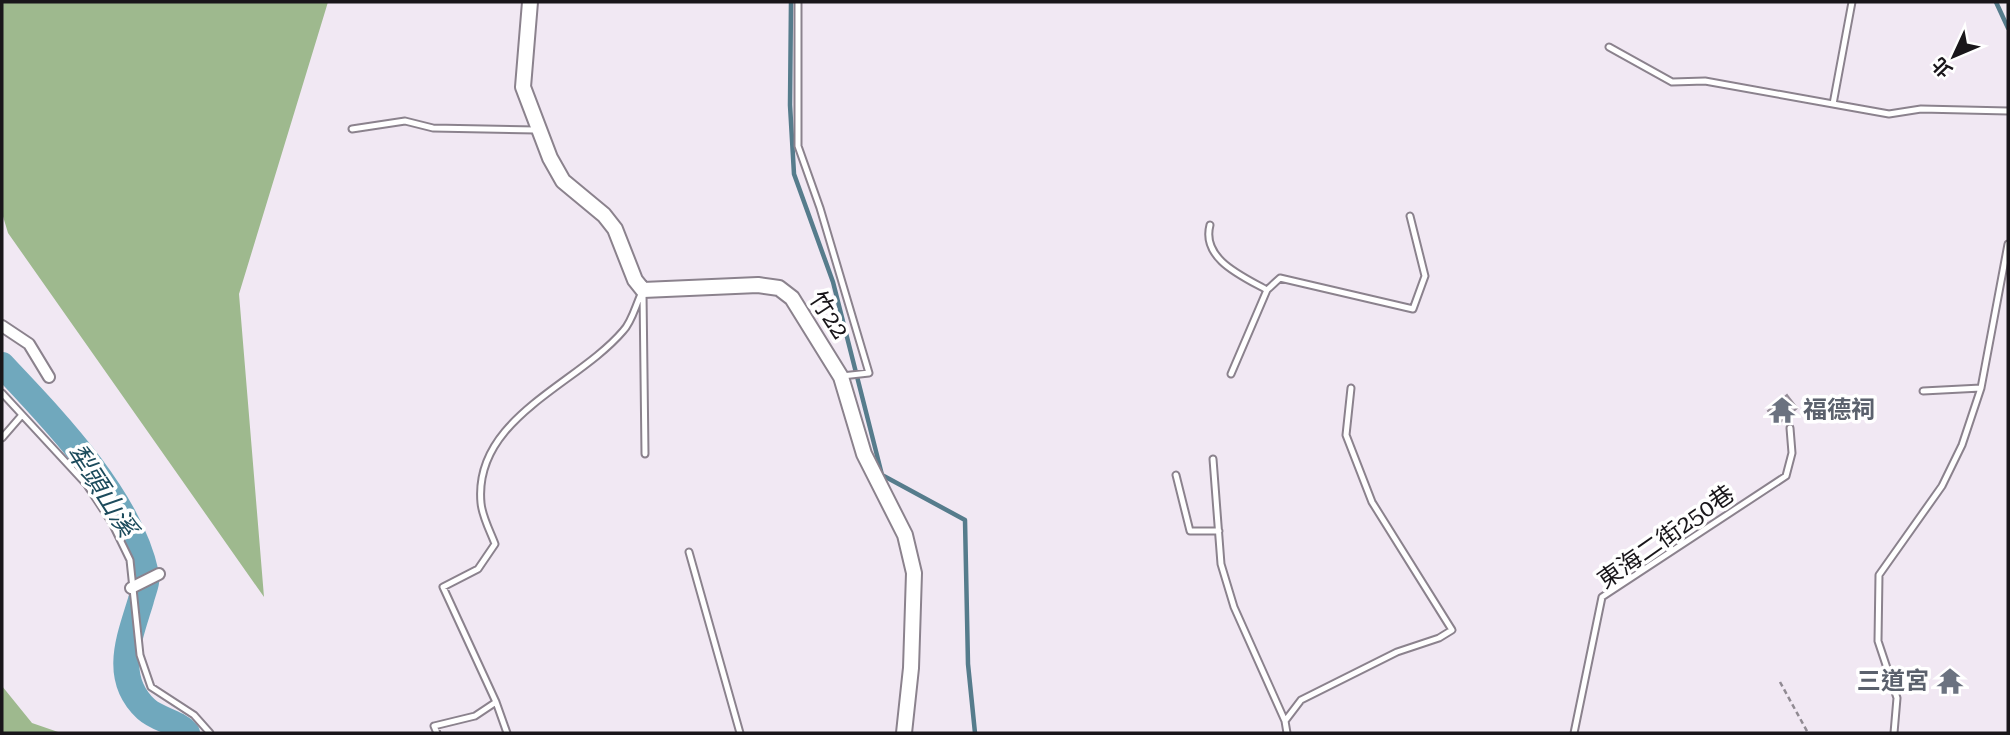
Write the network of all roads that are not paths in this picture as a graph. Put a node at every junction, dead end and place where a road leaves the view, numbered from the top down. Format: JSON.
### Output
{"nodes":[{"id":1,"x":530,"y":2,"type":"edge"},
{"id":2,"x":798,"y":2,"type":"edge"},
{"id":3,"x":1852,"y":2,"type":"edge"},
{"id":4,"x":1609,"y":47,"type":"dead end"},
{"id":5,"x":1833,"y":104,"type":"junction"},
{"id":6,"x":2008,"y":111,"type":"edge"},
{"id":7,"x":352,"y":129,"type":"dead end"},
{"id":8,"x":540,"y":130,"type":"junction"},
{"id":9,"x":1410,"y":216,"type":"dead end"},
{"id":10,"x":1210,"y":225,"type":"dead end"},
{"id":11,"x":2008,"y":244,"type":"edge"},
{"id":12,"x":643,"y":289,"type":"junction"},
{"id":13,"x":1267,"y":290,"type":"junction"},
{"id":14,"x":2,"y":326,"type":"edge"},
{"id":15,"x":1231,"y":374,"type":"dead end"},
{"id":16,"x":49,"y":377,"type":"dead end"},
{"id":17,"x":841,"y":377,"type":"junction"},
{"id":18,"x":1351,"y":388,"type":"dead end"},
{"id":19,"x":1981,"y":388,"type":"junction"},
{"id":20,"x":1923,"y":391,"type":"dead end"},
{"id":21,"x":2,"y":393,"type":"edge"},
{"id":22,"x":22,"y":415,"type":"junction"},
{"id":23,"x":1790,"y":428,"type":"dead end"},
{"id":24,"x":2,"y":438,"type":"edge"},
{"id":25,"x":645,"y":454,"type":"dead end"},
{"id":26,"x":1213,"y":459,"type":"dead end"},
{"id":27,"x":1177,"y":475,"type":"dead end"},
{"id":28,"x":1219,"y":531,"type":"junction"},
{"id":29,"x":689,"y":552,"type":"dead end"},
{"id":30,"x":159,"y":574,"type":"dead end"},
{"id":31,"x":136,"y":586,"type":"junction"},
{"id":32,"x":496,"y":702,"type":"junction"},
{"id":33,"x":1285,"y":721,"type":"junction"},
{"id":34,"x":210,"y":733,"type":"edge"},
{"id":35,"x":437,"y":733,"type":"edge"},
{"id":36,"x":507,"y":733,"type":"edge"},
{"id":37,"x":740,"y":733,"type":"edge"},
{"id":38,"x":904,"y":733,"type":"edge"},
{"id":39,"x":1287,"y":733,"type":"edge"},
{"id":40,"x":1574,"y":733,"type":"edge"},
{"id":41,"x":1894,"y":733,"type":"edge"}],
"edges":[{"from":1,"to":8,"type":"street"},
{"from":2,"to":17,"type":"lane"},
{"from":3,"to":5,"type":"lane"},
{"from":4,"to":5,"type":"lane"},
{"from":5,"to":6,"type":"lane"},
{"from":7,"to":8,"type":"lane"},
{"from":8,"to":12,"type":"street"},
{"from":9,"to":13,"type":"lane"},
{"from":10,"to":13,"type":"lane"},
{"from":11,"to":19,"type":"lane"},
{"from":12,"to":17,"type":"street","name":"竹22","number":"竹22"},
{"from":12,"to":25,"type":"lane"},
{"from":12,"to":32,"type":"lane"},
{"from":13,"to":15,"type":"lane"},
{"from":14,"to":16,"type":"street"},
{"from":17,"to":38,"type":"street","name":"竹22","number":"竹22"},
{"from":18,"to":33,"type":"lane"},
{"from":19,"to":20,"type":"lane"},
{"from":19,"to":41,"type":"lane"},
{"from":21,"to":22,"type":"lane"},
{"from":22,"to":24,"type":"lane"},
{"from":22,"to":31,"type":"lane"},
{"from":23,"to":40,"type":"lane","name":"東海二街250巷"},
{"from":26,"to":28,"type":"lane"},
{"from":27,"to":28,"type":"lane"},
{"from":28,"to":33,"type":"lane"},
{"from":29,"to":37,"type":"lane"},
{"from":30,"to":31,"type":"street"},
{"from":31,"to":34,"type":"lane"},
{"from":32,"to":35,"type":"lane"},
{"from":32,"to":36,"type":"lane"},
{"from":33,"to":39,"type":"lane"}]}
